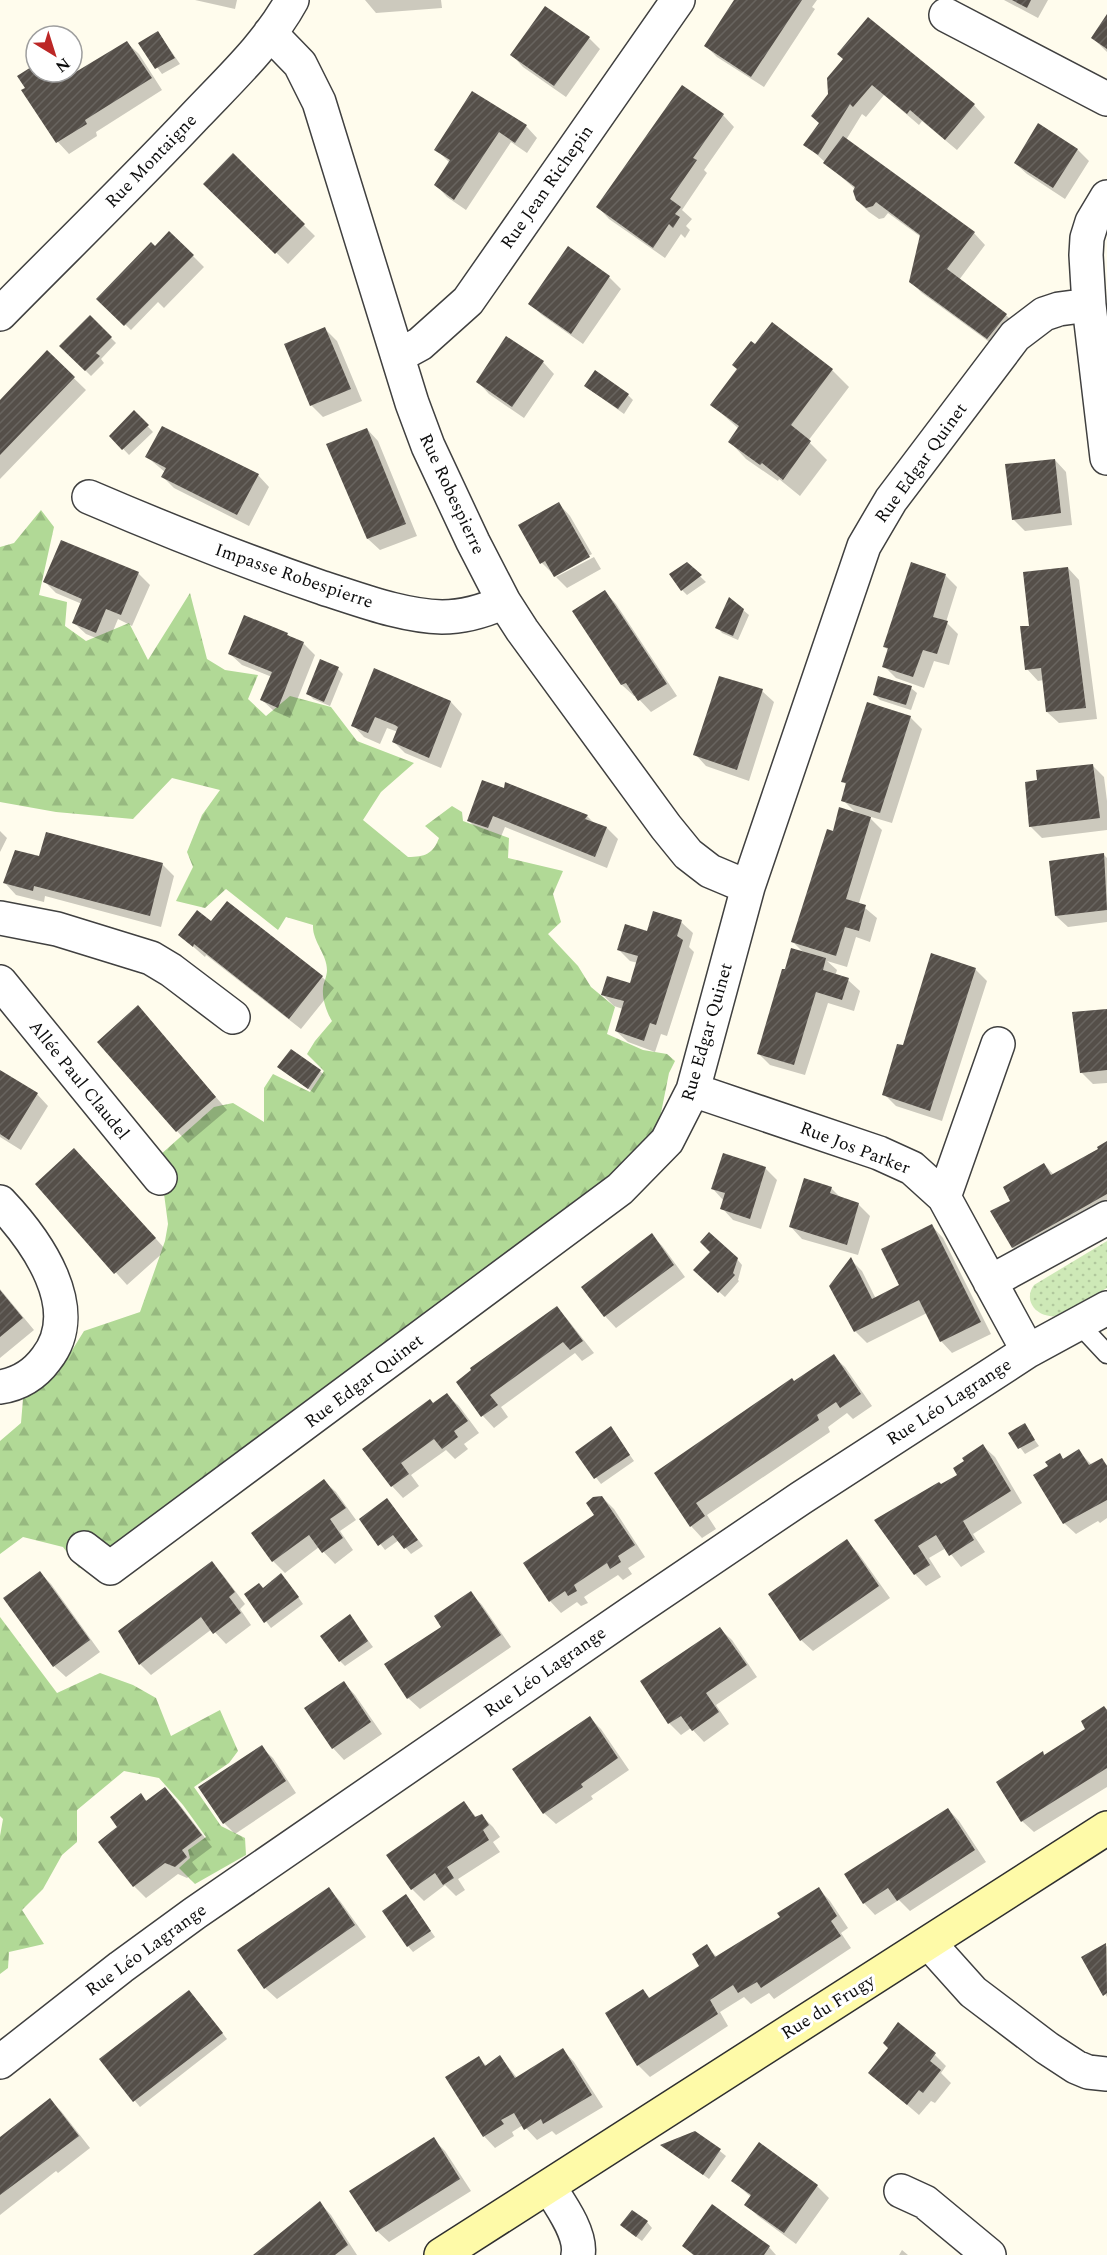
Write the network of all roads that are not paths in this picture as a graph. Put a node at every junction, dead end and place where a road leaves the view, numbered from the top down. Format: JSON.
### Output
{"nodes":[{"id":1,"x":292,"y":0,"type":"edge"},
{"id":2,"x":678,"y":0,"type":"edge"},
{"id":3,"x":946,"y":15,"type":"dead end"},
{"id":4,"x":270,"y":33,"type":"junction"},
{"id":5,"x":1107,"y":99,"type":"edge"},
{"id":6,"x":1107,"y":197,"type":"edge"},
{"id":7,"x":1089,"y":305,"type":"junction"},
{"id":8,"x":0,"y":314,"type":"edge"},
{"id":9,"x":398,"y":356,"type":"junction"},
{"id":10,"x":1107,"y":458,"type":"edge"},
{"id":11,"x":89,"y":497,"type":"dead end"},
{"id":12,"x":504,"y":602,"type":"junction"},
{"id":13,"x":748,"y":887,"type":"junction"},
{"id":14,"x":0,"y":918,"type":"edge"},
{"id":15,"x":0,"y":982,"type":"edge"},
{"id":16,"x":233,"y":1017,"type":"dead end"},
{"id":17,"x":998,"y":1044,"type":"dead end"},
{"id":18,"x":693,"y":1090,"type":"junction"},
{"id":19,"x":160,"y":1178,"type":"dead end"},
{"id":20,"x":944,"y":1197,"type":"junction"},
{"id":21,"x":0,"y":1202,"type":"edge"},
{"id":22,"x":1107,"y":1218,"type":"edge"},
{"id":23,"x":990,"y":1282,"type":"junction"},
{"id":24,"x":1093,"y":1316,"type":"edge"},
{"id":25,"x":1028,"y":1351,"type":"junction"},
{"id":26,"x":1107,"y":1354,"type":"edge"},
{"id":27,"x":0,"y":1387,"type":"edge"},
{"id":28,"x":84,"y":1548,"type":"dead end"},
{"id":29,"x":1107,"y":1828,"type":"edge"},
{"id":30,"x":929,"y":1943,"type":"junction"},
{"id":31,"x":0,"y":2062,"type":"edge"},
{"id":32,"x":1107,"y":2073,"type":"edge"},
{"id":33,"x":549,"y":2187,"type":"junction"},
{"id":34,"x":902,"y":2191,"type":"dead end"},
{"id":35,"x":441,"y":2255,"type":"edge"},
{"id":36,"x":578,"y":2255,"type":"edge"},
{"id":37,"x":989,"y":2255,"type":"edge"}],
"edges":[{"from":1,"to":4,"type":"street","name":"Rue Montaigne"},
{"from":2,"to":9,"type":"street","name":"Rue Jean Richepin"},
{"from":3,"to":5,"type":"street"},
{"from":4,"to":8,"type":"street","name":"Rue Montaigne"},
{"from":4,"to":9,"type":"street","name":"Rue Robespierre"},
{"from":6,"to":7,"type":"street"},
{"from":7,"to":10,"type":"street"},
{"from":7,"to":13,"type":"street","name":"Rue Edgar Quinet"},
{"from":9,"to":12,"type":"street","name":"Rue Robespierre"},
{"from":11,"to":12,"type":"street","name":"Impasse Robespierre"},
{"from":12,"to":13,"type":"street","name":"Rue Robespierre"},
{"from":13,"to":18,"type":"street","name":"Rue Edgar Quinet"},
{"from":14,"to":16,"type":"street"},
{"from":15,"to":19,"type":"street","name":"Allée Paul Claudel"},
{"from":17,"to":20,"type":"street"},
{"from":18,"to":20,"type":"street","name":"Rue Jos Parker"},
{"from":18,"to":28,"type":"street","name":"Rue Edgar Quinet"},
{"from":20,"to":23,"type":"street","name":"Rue Jos Parker"},
{"from":21,"to":27,"type":"street"},
{"from":22,"to":23,"type":"street"},
{"from":23,"to":25,"type":"street","name":"Rue Jos Parker"},
{"from":24,"to":25,"type":"street","name":"Rue Léo Lagrange"},
{"from":24,"to":26,"type":"lane"},
{"from":25,"to":31,"type":"street","name":"Rue Léo Lagrange"},
{"from":29,"to":30,"type":"main road","name":"Rue du Frugy"},
{"from":30,"to":32,"type":"street"},
{"from":30,"to":33,"type":"main road","name":"Rue du Frugy"},
{"from":33,"to":35,"type":"main road","name":"Rue du Frugy"},
{"from":33,"to":36,"type":"street"},
{"from":34,"to":37,"type":"street"}]}
